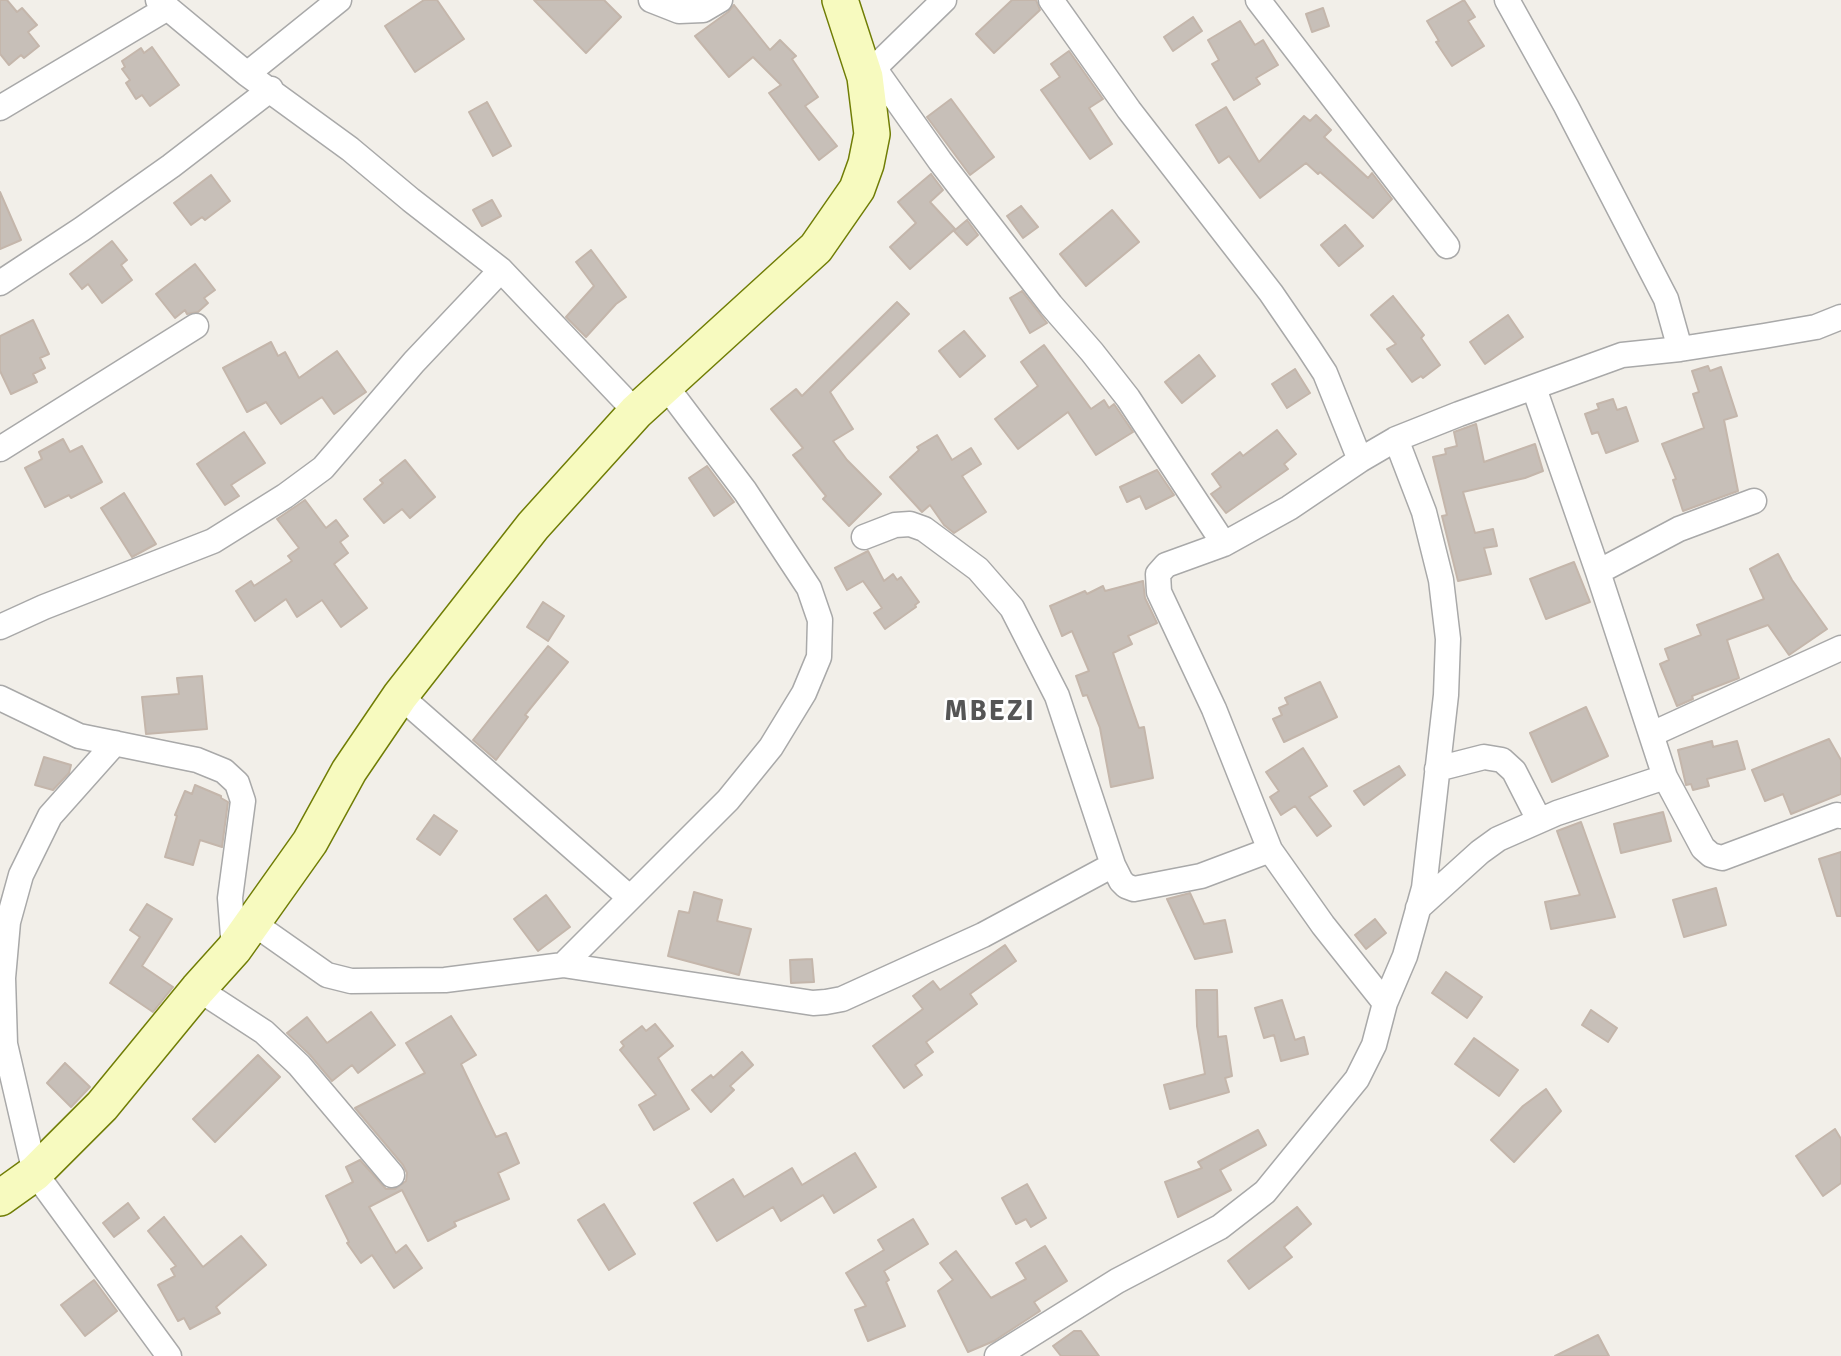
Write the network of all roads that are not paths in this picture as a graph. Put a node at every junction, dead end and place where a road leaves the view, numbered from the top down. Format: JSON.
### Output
{"nodes":[{"id":1,"x":339,"y":0,"type":"edge"},
{"id":2,"x":651,"y":0,"type":"edge"},
{"id":3,"x":720,"y":0,"type":"edge"},
{"id":4,"x":840,"y":0,"type":"edge"},
{"id":5,"x":944,"y":0,"type":"edge"},
{"id":6,"x":1051,"y":0,"type":"edge"},
{"id":7,"x":1258,"y":0,"type":"edge"},
{"id":8,"x":1507,"y":0,"type":"edge"},
{"id":9,"x":162,"y":4,"type":"edge"},
{"id":10,"x":869,"y":73,"type":"junction"},
{"id":11,"x":247,"y":74,"type":"junction"},
{"id":12,"x":271,"y":89,"type":"junction"},
{"id":13,"x":0,"y":108,"type":"edge"},
{"id":14,"x":1447,"y":246,"type":"dead end"},
{"id":15,"x":501,"y":270,"type":"junction"},
{"id":16,"x":0,"y":283,"type":"edge"},
{"id":17,"x":1841,"y":317,"type":"edge"},
{"id":18,"x":196,"y":327,"type":"dead end"},
{"id":19,"x":1680,"y":349,"type":"junction"},
{"id":20,"x":665,"y":385,"type":"junction"},
{"id":21,"x":1534,"y":388,"type":"junction"},
{"id":22,"x":636,"y":412,"type":"junction"},
{"id":23,"x":1396,"y":439,"type":"junction"},
{"id":24,"x":0,"y":449,"type":"edge"},
{"id":25,"x":1360,"y":460,"type":"junction"},
{"id":26,"x":1754,"y":502,"type":"dead end"},
{"id":27,"x":864,"y":537,"type":"dead end"},
{"id":28,"x":1224,"y":544,"type":"junction"},
{"id":29,"x":1598,"y":572,"type":"junction"},
{"id":30,"x":0,"y":627,"type":"edge"},
{"id":31,"x":1841,"y":648,"type":"edge"},
{"id":32,"x":400,"y":696,"type":"junction"},
{"id":33,"x":0,"y":698,"type":"edge"},
{"id":34,"x":1652,"y":734,"type":"junction"},
{"id":35,"x":115,"y":743,"type":"junction"},
{"id":36,"x":1437,"y":769,"type":"junction"},
{"id":37,"x":1665,"y":777,"type":"junction"},
{"id":38,"x":1841,"y":816,"type":"edge"},
{"id":39,"x":1539,"y":820,"type":"junction"},
{"id":40,"x":1270,"y":850,"type":"junction"},
{"id":41,"x":1113,"y":864,"type":"junction"},
{"id":42,"x":629,"y":897,"type":"junction"},
{"id":43,"x":1418,"y":908,"type":"junction"},
{"id":44,"x":244,"y":936,"type":"junction"},
{"id":45,"x":563,"y":965,"type":"junction"},
{"id":46,"x":198,"y":989,"type":"junction"},
{"id":47,"x":1385,"y":1003,"type":"junction"},
{"id":48,"x":35,"y":1172,"type":"junction"},
{"id":49,"x":392,"y":1175,"type":"dead end"},
{"id":50,"x":0,"y":1198,"type":"edge"},
{"id":51,"x":169,"y":1356,"type":"edge"},
{"id":52,"x":997,"y":1356,"type":"edge"}],
"edges":[{"from":1,"to":11,"type":"street"},
{"from":2,"to":3,"type":"street"},
{"from":4,"to":10,"type":"street"},
{"from":5,"to":10,"type":"street"},
{"from":6,"to":25,"type":"street"},
{"from":7,"to":14,"type":"street"},
{"from":8,"to":19,"type":"street"},
{"from":9,"to":11,"type":"street"},
{"from":9,"to":13,"type":"street"},
{"from":10,"to":20,"type":"street"},
{"from":10,"to":28,"type":"street"},
{"from":11,"to":12,"type":"street"},
{"from":12,"to":15,"type":"street"},
{"from":12,"to":16,"type":"street"},
{"from":15,"to":22,"type":"street"},
{"from":15,"to":30,"type":"street"},
{"from":17,"to":19,"type":"street"},
{"from":18,"to":24,"type":"street"},
{"from":19,"to":21,"type":"street"},
{"from":20,"to":22,"type":"street"},
{"from":20,"to":42,"type":"street"},
{"from":21,"to":23,"type":"street"},
{"from":21,"to":29,"type":"street"},
{"from":22,"to":32,"type":"street"},
{"from":23,"to":25,"type":"street"},
{"from":23,"to":36,"type":"street"},
{"from":25,"to":28,"type":"street"},
{"from":26,"to":29,"type":"street"},
{"from":27,"to":41,"type":"street"},
{"from":28,"to":40,"type":"street"},
{"from":29,"to":34,"type":"street"},
{"from":31,"to":34,"type":"street"},
{"from":32,"to":42,"type":"street"},
{"from":32,"to":44,"type":"street"},
{"from":33,"to":35,"type":"street"},
{"from":34,"to":37,"type":"street"},
{"from":35,"to":44,"type":"street"},
{"from":35,"to":48,"type":"street"},
{"from":36,"to":39,"type":"street"},
{"from":36,"to":43,"type":"street"},
{"from":37,"to":38,"type":"street"},
{"from":37,"to":39,"type":"street"},
{"from":39,"to":43,"type":"street"},
{"from":40,"to":41,"type":"street"},
{"from":40,"to":47,"type":"street"},
{"from":41,"to":45,"type":"street"},
{"from":42,"to":45,"type":"street"},
{"from":43,"to":47,"type":"street"},
{"from":44,"to":45,"type":"street"},
{"from":44,"to":46,"type":"street"},
{"from":46,"to":48,"type":"street"},
{"from":46,"to":49,"type":"street"},
{"from":47,"to":52,"type":"street"},
{"from":48,"to":50,"type":"street"},
{"from":48,"to":51,"type":"street"}]}
